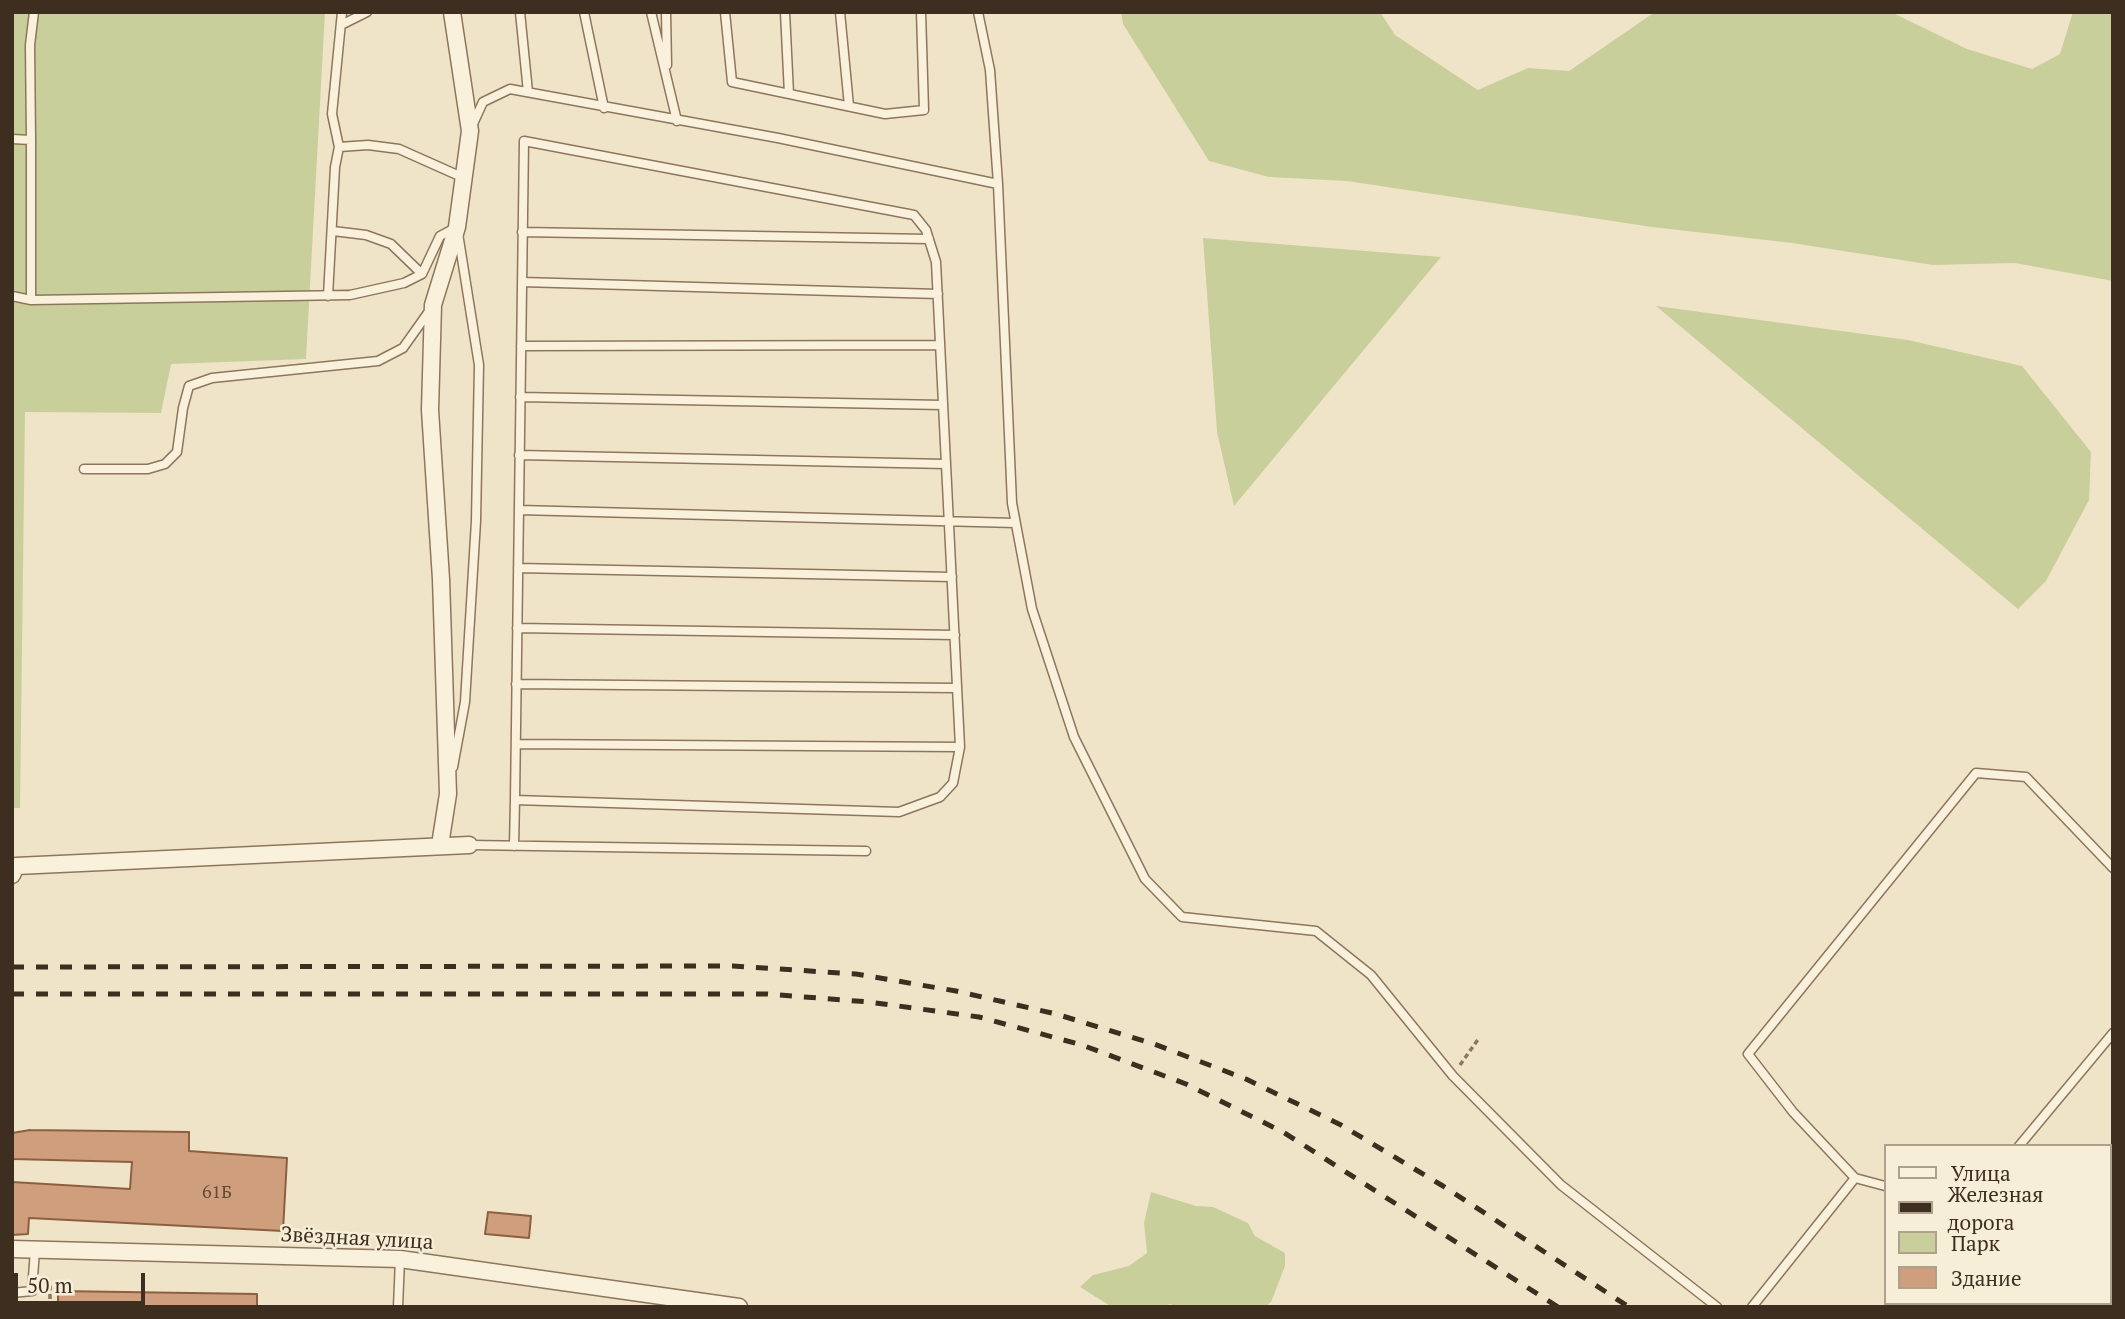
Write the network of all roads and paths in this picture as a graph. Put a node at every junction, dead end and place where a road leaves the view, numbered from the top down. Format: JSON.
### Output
{"nodes":[{"id":1,"x":34,"y":12,"type":"edge"},
{"id":2,"x":342,"y":12,"type":"edge"},
{"id":3,"x":367,"y":12,"type":"edge"},
{"id":4,"x":452,"y":12,"type":"edge"},
{"id":5,"x":520,"y":12,"type":"edge"},
{"id":6,"x":584,"y":12,"type":"edge"},
{"id":7,"x":651,"y":12,"type":"edge"},
{"id":8,"x":666,"y":12,"type":"edge"},
{"id":9,"x":726,"y":12,"type":"edge"},
{"id":10,"x":785,"y":12,"type":"edge"},
{"id":11,"x":840,"y":12,"type":"edge"},
{"id":12,"x":921,"y":12,"type":"edge"},
{"id":13,"x":978,"y":12,"type":"edge"},
{"id":14,"x":341,"y":25,"type":"junction"},
{"id":15,"x":668,"y":82,"type":"junction"},
{"id":16,"x":528,"y":92,"type":"junction"},
{"id":17,"x":789,"y":94,"type":"junction"},
{"id":18,"x":849,"y":106,"type":"junction"},
{"id":19,"x":604,"y":108,"type":"junction"},
{"id":20,"x":677,"y":121,"type":"junction"},
{"id":21,"x":470,"y":131,"type":"junction"},
{"id":22,"x":12,"y":139,"type":"edge"},
{"id":23,"x":31,"y":141,"type":"junction"},
{"id":24,"x":339,"y":147,"type":"junction"},
{"id":25,"x":464,"y":178,"type":"junction"},
{"id":26,"x":998,"y":184,"type":"junction"},
{"id":27,"x":457,"y":227,"type":"junction"},
{"id":28,"x":334,"y":231,"type":"junction"},
{"id":29,"x":522,"y":232,"type":"junction"},
{"id":30,"x":929,"y":239,"type":"junction"},
{"id":31,"x":422,"y":274,"type":"junction"},
{"id":32,"x":522,"y":282,"type":"junction"},
{"id":33,"x":938,"y":295,"type":"junction"},
{"id":34,"x":12,"y":296,"type":"edge"},
{"id":35,"x":328,"y":296,"type":"junction"},
{"id":36,"x":31,"y":300,"type":"junction"},
{"id":37,"x":433,"y":305,"type":"junction"},
{"id":38,"x":940,"y":345,"type":"junction"},
{"id":39,"x":521,"y":346,"type":"junction"},
{"id":40,"x":520,"y":397,"type":"junction"},
{"id":41,"x":943,"y":405,"type":"junction"},
{"id":42,"x":519,"y":455,"type":"junction"},
{"id":43,"x":946,"y":464,"type":"junction"},
{"id":44,"x":84,"y":469,"type":"dead end"},
{"id":45,"x":519,"y":510,"type":"junction"},
{"id":46,"x":949,"y":522,"type":"junction"},
{"id":47,"x":1016,"y":523,"type":"junction"},
{"id":48,"x":518,"y":568,"type":"junction"},
{"id":49,"x":952,"y":577,"type":"junction"},
{"id":50,"x":517,"y":628,"type":"junction"},
{"id":51,"x":955,"y":635,"type":"junction"},
{"id":52,"x":516,"y":684,"type":"junction"},
{"id":53,"x":957,"y":688,"type":"junction"},
{"id":54,"x":516,"y":744,"type":"junction"},
{"id":55,"x":960,"y":747,"type":"junction"},
{"id":56,"x":448,"y":794,"type":"junction"},
{"id":57,"x":515,"y":800,"type":"junction"},
{"id":58,"x":440,"y":845,"type":"junction"},
{"id":59,"x":468,"y":845,"type":"joint"},
{"id":60,"x":514,"y":846,"type":"junction"},
{"id":61,"x":866,"y":851,"type":"dead end"},
{"id":62,"x":2113,"y":868,"type":"edge"},
{"id":63,"x":12,"y":874,"type":"edge"},
{"id":64,"x":2113,"y":1033,"type":"edge"},
{"id":65,"x":1479,"y":1038,"type":"dead end"},
{"id":66,"x":1452,"y":1076,"type":"junction"},
{"id":67,"x":2021,"y":1144,"type":"edge"},
{"id":68,"x":1855,"y":1178,"type":"junction"},
{"id":69,"x":1884,"y":1186,"type":"edge"},
{"id":70,"x":12,"y":1250,"type":"edge"},
{"id":71,"x":34,"y":1250,"type":"junction"},
{"id":72,"x":400,"y":1259,"type":"junction"},
{"id":73,"x":12,"y":1293,"type":"edge"},
{"id":74,"x":398,"y":1307,"type":"edge"},
{"id":75,"x":739,"y":1307,"type":"edge"},
{"id":76,"x":1717,"y":1307,"type":"edge"},
{"id":77,"x":1752,"y":1307,"type":"edge"}],
"edges":[{"from":1,"to":23,"type":"lane"},
{"from":2,"to":14,"type":"lane"},
{"from":3,"to":14,"type":"lane"},
{"from":4,"to":21,"type":"street"},
{"from":5,"to":16,"type":"lane"},
{"from":6,"to":19,"type":"lane"},
{"from":7,"to":15,"type":"lane"},
{"from":8,"to":15,"type":"lane"},
{"from":9,"to":17,"type":"lane"},
{"from":10,"to":17,"type":"lane"},
{"from":11,"to":18,"type":"lane"},
{"from":12,"to":18,"type":"lane"},
{"from":13,"to":26,"type":"lane"},
{"from":14,"to":24,"type":"lane"},
{"from":15,"to":20,"type":"lane"},
{"from":16,"to":19,"type":"lane"},
{"from":16,"to":21,"type":"lane"},
{"from":17,"to":18,"type":"lane"},
{"from":19,"to":20,"type":"lane"},
{"from":20,"to":26,"type":"lane"},
{"from":21,"to":25,"type":"street"},
{"from":22,"to":23,"type":"lane"},
{"from":23,"to":36,"type":"lane"},
{"from":24,"to":25,"type":"lane"},
{"from":24,"to":28,"type":"lane"},
{"from":25,"to":27,"type":"street"},
{"from":26,"to":47,"type":"lane"},
{"from":27,"to":31,"type":"lane"},
{"from":27,"to":37,"type":"street"},
{"from":27,"to":56,"type":"lane"},
{"from":28,"to":31,"type":"lane"},
{"from":28,"to":35,"type":"lane"},
{"from":29,"to":30,"type":"lane"},
{"from":29,"to":30,"type":"lane"},
{"from":29,"to":32,"type":"lane"},
{"from":30,"to":33,"type":"lane"},
{"from":31,"to":35,"type":"lane"},
{"from":32,"to":33,"type":"lane"},
{"from":32,"to":39,"type":"lane"},
{"from":33,"to":38,"type":"lane"},
{"from":34,"to":36,"type":"lane"},
{"from":35,"to":36,"type":"lane"},
{"from":37,"to":44,"type":"lane"},
{"from":37,"to":56,"type":"street"},
{"from":38,"to":39,"type":"lane"},
{"from":38,"to":41,"type":"lane"},
{"from":39,"to":40,"type":"lane"},
{"from":40,"to":41,"type":"lane"},
{"from":40,"to":42,"type":"lane"},
{"from":41,"to":43,"type":"lane"},
{"from":42,"to":43,"type":"lane"},
{"from":42,"to":45,"type":"lane"},
{"from":43,"to":46,"type":"lane"},
{"from":45,"to":46,"type":"lane"},
{"from":45,"to":48,"type":"lane"},
{"from":46,"to":47,"type":"lane"},
{"from":46,"to":49,"type":"lane"},
{"from":47,"to":66,"type":"lane"},
{"from":48,"to":49,"type":"lane"},
{"from":48,"to":50,"type":"lane"},
{"from":49,"to":51,"type":"lane"},
{"from":50,"to":51,"type":"lane"},
{"from":50,"to":52,"type":"lane"},
{"from":51,"to":53,"type":"lane"},
{"from":52,"to":53,"type":"lane"},
{"from":52,"to":54,"type":"lane"},
{"from":53,"to":55,"type":"lane"},
{"from":54,"to":55,"type":"lane"},
{"from":54,"to":57,"type":"lane"},
{"from":55,"to":57,"type":"lane"},
{"from":56,"to":58,"type":"street"},
{"from":57,"to":60,"type":"lane"},
{"from":58,"to":59,"type":"street"},
{"from":58,"to":63,"type":"street"},
{"from":59,"to":60,"type":"lane"},
{"from":60,"to":61,"type":"lane"},
{"from":62,"to":68,"type":"lane"},
{"from":64,"to":67,"type":"lane"},
{"from":65,"to":66,"type":"path"},
{"from":66,"to":76,"type":"lane"},
{"from":68,"to":69,"type":"lane"},
{"from":68,"to":77,"type":"lane"},
{"from":70,"to":71,"type":"street","name":"Звёздная улица"},
{"from":71,"to":72,"type":"street","name":"Звёздная улица"},
{"from":71,"to":73,"type":"lane"},
{"from":72,"to":74,"type":"lane"},
{"from":72,"to":75,"type":"street","name":"Звёздная улица"}]}
